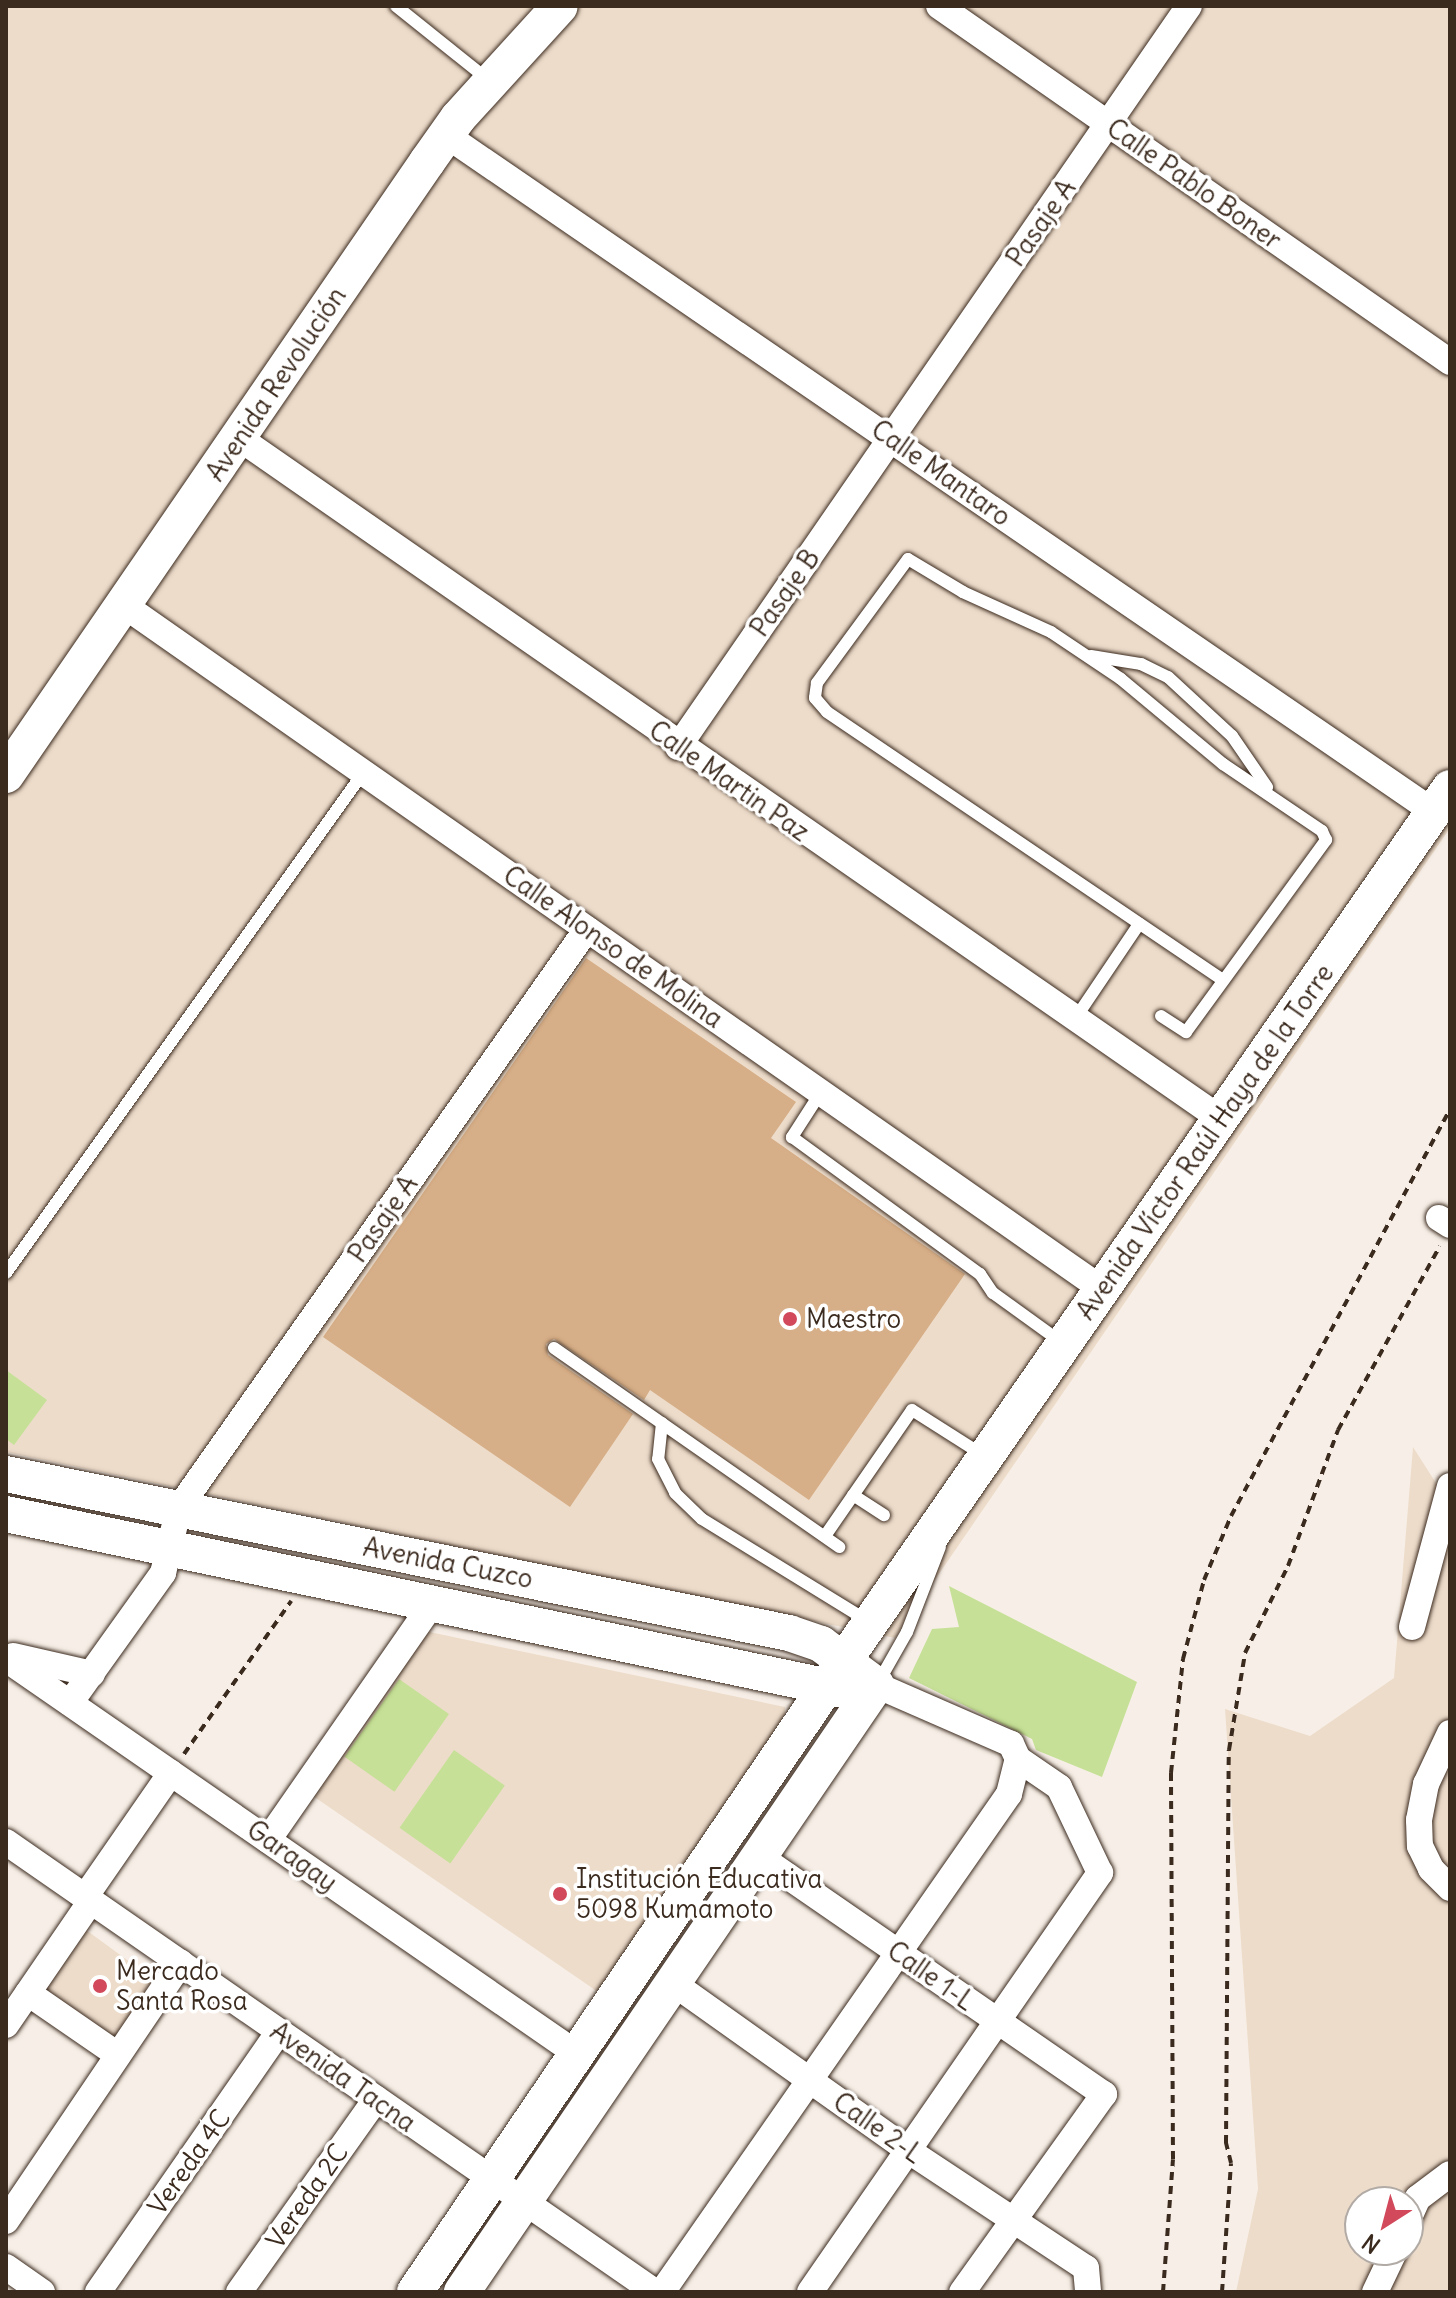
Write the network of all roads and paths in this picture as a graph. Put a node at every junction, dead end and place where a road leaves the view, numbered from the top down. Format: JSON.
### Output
{"nodes":[{"id":1,"x":396,"y":6,"type":"edge"},
{"id":2,"x":560,"y":6,"type":"edge"},
{"id":3,"x":939,"y":6,"type":"edge"},
{"id":4,"x":1189,"y":6,"type":"edge"},
{"id":5,"x":492,"y":82,"type":"junction"},
{"id":6,"x":1108,"y":125,"type":"junction"},
{"id":7,"x":446,"y":135,"type":"junction"},
{"id":8,"x":1450,"y":362,"type":"edge"},
{"id":9,"x":239,"y":438,"type":"junction"},
{"id":10,"x":892,"y":439,"type":"junction"},
{"id":11,"x":125,"y":606,"type":"junction"},
{"id":12,"x":1085,"y":655,"type":"junction"},
{"id":13,"x":678,"y":747,"type":"junction"},
{"id":14,"x":363,"y":773,"type":"junction"},
{"id":15,"x":6,"y":775,"type":"edge"},
{"id":16,"x":1271,"y":793,"type":"junction"},
{"id":17,"x":1442,"y":800,"type":"edge"},
{"id":18,"x":1139,"y":924,"type":"junction"},
{"id":19,"x":587,"y":929,"type":"junction"},
{"id":20,"x":1223,"y":980,"type":"junction"},
{"id":21,"x":1161,"y":1016,"type":"dead end"},
{"id":22,"x":1075,"y":1019,"type":"junction"},
{"id":23,"x":821,"y":1092,"type":"junction"},
{"id":24,"x":1450,"y":1109,"type":"edge"},
{"id":25,"x":1221,"y":1119,"type":"junction"},
{"id":26,"x":1444,"y":1228,"type":"edge"},
{"id":27,"x":6,"y":1273,"type":"edge"},
{"id":28,"x":1102,"y":1289,"type":"junction"},
{"id":29,"x":1064,"y":1344,"type":"junction"},
{"id":30,"x":554,"y":1348,"type":"dead end"},
{"id":31,"x":662,"y":1423,"type":"junction"},
{"id":32,"x":986,"y":1457,"type":"junction"},
{"id":33,"x":6,"y":1474,"type":"edge"},
{"id":34,"x":1450,"y":1486,"type":"edge"},
{"id":35,"x":853,"y":1495,"type":"junction"},
{"id":36,"x":959,"y":1495,"type":"junction"},
{"id":37,"x":179,"y":1508,"type":"junction"},
{"id":38,"x":6,"y":1514,"type":"edge"},
{"id":39,"x":884,"y":1515,"type":"dead end"},
{"id":40,"x":825,"y":1536,"type":"junction"},
{"id":41,"x":839,"y":1547,"type":"dead end"},
{"id":42,"x":171,"y":1550,"type":"junction"},
{"id":43,"x":304,"y":1578,"type":"junction"},
{"id":44,"x":433,"y":1603,"type":"junction"},
{"id":45,"x":870,"y":1623,"type":"junction"},
{"id":46,"x":1412,"y":1627,"type":"dead end"},
{"id":47,"x":6,"y":1657,"type":"edge"},
{"id":48,"x":92,"y":1674,"type":"junction"},
{"id":49,"x":836,"y":1674,"type":"junction"},
{"id":50,"x":872,"y":1691,"type":"junction"},
{"id":51,"x":70,"y":1703,"type":"junction"},
{"id":52,"x":1450,"y":1733,"type":"edge"},
{"id":53,"x":1018,"y":1759,"type":"junction"},
{"id":54,"x":171,"y":1773,"type":"junction"},
{"id":55,"x":268,"y":1840,"type":"junction"},
{"id":56,"x":6,"y":1842,"type":"edge"},
{"id":57,"x":760,"y":1857,"type":"junction"},
{"id":58,"x":1450,"y":1888,"type":"edge"},
{"id":59,"x":88,"y":1899,"type":"junction"},
{"id":60,"x":898,"y":1953,"type":"junction"},
{"id":61,"x":181,"y":1963,"type":"junction"},
{"id":62,"x":673,"y":1983,"type":"junction"},
{"id":63,"x":28,"y":1993,"type":"junction"},
{"id":64,"x":998,"y":2022,"type":"junction"},
{"id":65,"x":6,"y":2025,"type":"edge"},
{"id":66,"x":279,"y":2032,"type":"junction"},
{"id":67,"x":577,"y":2054,"type":"junction"},
{"id":68,"x":118,"y":2055,"type":"junction"},
{"id":69,"x":809,"y":2079,"type":"junction"},
{"id":70,"x":376,"y":2099,"type":"junction"},
{"id":71,"x":909,"y":2151,"type":"junction"},
{"id":72,"x":1450,"y":2174,"type":"edge"},
{"id":73,"x":491,"y":2180,"type":"junction"},
{"id":74,"x":1424,"y":2194,"type":"edge"},
{"id":75,"x":524,"y":2200,"type":"junction"},
{"id":76,"x":1012,"y":2220,"type":"junction"},
{"id":77,"x":6,"y":2221,"type":"edge"},
{"id":78,"x":1388,"y":2266,"type":"edge"},
{"id":79,"x":6,"y":2267,"type":"edge"},
{"id":80,"x":1087,"y":2280,"type":"edge"},
{"id":81,"x":33,"y":2290,"type":"edge"},
{"id":82,"x":103,"y":2290,"type":"edge"},
{"id":83,"x":239,"y":2292,"type":"edge"},
{"id":84,"x":415,"y":2292,"type":"edge"},
{"id":85,"x":462,"y":2292,"type":"edge"},
{"id":86,"x":655,"y":2292,"type":"edge"},
{"id":87,"x":662,"y":2292,"type":"edge"},
{"id":88,"x":810,"y":2292,"type":"edge"},
{"id":89,"x":962,"y":2292,"type":"edge"},
{"id":90,"x":1163,"y":2292,"type":"edge"},
{"id":91,"x":1222,"y":2292,"type":"edge"},
{"id":92,"x":1377,"y":2292,"type":"edge"}],
"edges":[{"from":1,"to":5,"type":"lane"},
{"from":2,"to":5,"type":"street","name":"Avenida Revolución"},
{"from":3,"to":6,"type":"street","name":"Calle Pablo Boner"},
{"from":4,"to":6,"type":"street","name":"Pasaje A"},
{"from":5,"to":7,"type":"street","name":"Avenida Revolución"},
{"from":6,"to":8,"type":"street","name":"Calle Pablo Boner"},
{"from":6,"to":10,"type":"street","name":"Pasaje A"},
{"from":7,"to":9,"type":"street","name":"Avenida Revolución"},
{"from":7,"to":10,"type":"street","name":"Calle Mantaro"},
{"from":9,"to":11,"type":"street","name":"Avenida Revolución"},
{"from":9,"to":13,"type":"street","name":"Calle Martin Paz"},
{"from":10,"to":13,"type":"street","name":"Pasaje B"},
{"from":10,"to":17,"type":"street","name":"Calle Mantaro"},
{"from":11,"to":14,"type":"street","name":"Calle Alonso de Molina"},
{"from":11,"to":15,"type":"street","name":"Avenida Revolución"},
{"from":12,"to":16,"type":"lane"},
{"from":12,"to":16,"type":"lane"},
{"from":12,"to":18,"type":"lane"},
{"from":13,"to":22,"type":"street","name":"Calle Martin Paz"},
{"from":14,"to":19,"type":"street","name":"Calle Alonso de Molina"},
{"from":14,"to":27,"type":"lane"},
{"from":16,"to":20,"type":"lane"},
{"from":17,"to":25,"type":"street","name":"Avenida Víctor Raúl Haya de la Torre"},
{"from":18,"to":20,"type":"lane"},
{"from":18,"to":22,"type":"lane"},
{"from":19,"to":23,"type":"street","name":"Calle Alonso de Molina"},
{"from":19,"to":37,"type":"street","name":"Pasaje A"},
{"from":20,"to":21,"type":"lane"},
{"from":22,"to":25,"type":"street","name":"Calle Martin Paz"},
{"from":23,"to":28,"type":"street","name":"Calle Alonso de Molina"},
{"from":23,"to":29,"type":"lane"},
{"from":24,"to":90,"type":"path"},
{"from":25,"to":28,"type":"street","name":"Avenida Víctor Raúl Haya de la Torre"},
{"from":26,"to":91,"type":"path"},
{"from":28,"to":29,"type":"street","name":"Avenida Víctor Raúl Haya de la Torre"},
{"from":29,"to":32,"type":"street","name":"Avenida Víctor Raúl Haya de la Torre"},
{"from":30,"to":31,"type":"lane"},
{"from":31,"to":40,"type":"lane"},
{"from":31,"to":45,"type":"lane"},
{"from":32,"to":35,"type":"lane"},
{"from":32,"to":36,"type":"street","name":"Avenida Víctor Raúl Haya de la Torre"},
{"from":33,"to":37,"type":"street","name":"Avenida Cuzco"},
{"from":34,"to":46,"type":"street"},
{"from":35,"to":39,"type":"lane"},
{"from":35,"to":40,"type":"lane"},
{"from":36,"to":45,"type":"street","name":"Avenida Víctor Raúl Haya de la Torre"},
{"from":36,"to":50,"type":"lane","name":"Avenida Víctor Raúl Haya de la Torre"},
{"from":37,"to":42,"type":"street"},
{"from":37,"to":49,"type":"street","name":"Avenida Cuzco"},
{"from":38,"to":42,"type":"street","name":"Avenida Cuzco"},
{"from":40,"to":41,"type":"lane"},
{"from":42,"to":43,"type":"street","name":"Avenida Cuzco"},
{"from":42,"to":48,"type":"street"},
{"from":43,"to":44,"type":"street","name":"Avenida Cuzco"},
{"from":43,"to":54,"type":"path"},
{"from":44,"to":49,"type":"street","name":"Avenida Cuzco"},
{"from":44,"to":55,"type":"street"},
{"from":45,"to":49,"type":"street","name":"Avenida Víctor Raúl Haya de la Torre"},
{"from":47,"to":48,"type":"street"},
{"from":47,"to":51,"type":"street","name":"Garagay"},
{"from":48,"to":51,"type":"street"},
{"from":49,"to":50,"type":"street","name":"Avenida Cuzco"},
{"from":49,"to":67,"type":"street","name":"Avenida Víctor Raúl Haya de la Torre"},
{"from":50,"to":53,"type":"street"},
{"from":50,"to":57,"type":"street","name":"Avenida Víctor Raúl Haya de la Torre"},
{"from":51,"to":54,"type":"street","name":"Garagay"},
{"from":52,"to":58,"type":"street"},
{"from":53,"to":60,"type":"street"},
{"from":53,"to":64,"type":"street"},
{"from":54,"to":55,"type":"street","name":"Garagay"},
{"from":54,"to":59,"type":"street"},
{"from":55,"to":67,"type":"street","name":"Garagay"},
{"from":56,"to":59,"type":"street","name":"Avenida Tacna"},
{"from":57,"to":60,"type":"street","name":"Calle 1-L"},
{"from":57,"to":62,"type":"street","name":"Avenida Víctor Raúl Haya de la Torre"},
{"from":59,"to":61,"type":"street","name":"Avenida Tacna"},
{"from":59,"to":63,"type":"street"},
{"from":60,"to":64,"type":"street","name":"Calle 1-L"},
{"from":60,"to":69,"type":"street"},
{"from":61,"to":66,"type":"street","name":"Avenida Tacna"},
{"from":61,"to":68,"type":"street"},
{"from":62,"to":69,"type":"street","name":"Calle 2-L"},
{"from":62,"to":75,"type":"street","name":"Avenida Víctor Raúl Haya de la Torre"},
{"from":63,"to":65,"type":"street"},
{"from":63,"to":68,"type":"street"},
{"from":64,"to":71,"type":"street"},
{"from":64,"to":76,"type":"street","name":"Calle 1-L"},
{"from":66,"to":70,"type":"street","name":"Avenida Tacna"},
{"from":66,"to":82,"type":"street","name":"Vereda 4C"},
{"from":67,"to":73,"type":"street","name":"Avenida Víctor Raúl Haya de la Torre"},
{"from":68,"to":77,"type":"street"},
{"from":69,"to":71,"type":"street","name":"Calle 2-L"},
{"from":69,"to":87,"type":"street"},
{"from":70,"to":73,"type":"street","name":"Avenida Tacna"},
{"from":70,"to":83,"type":"street","name":"Vereda 2C"},
{"from":71,"to":76,"type":"street","name":"Calle 2-L"},
{"from":71,"to":88,"type":"street"},
{"from":72,"to":74,"type":"street"},
{"from":73,"to":75,"type":"street","name":"Avenida Tacna"},
{"from":73,"to":84,"type":"street","name":"Avenida Víctor Raúl Haya de la Torre"},
{"from":75,"to":85,"type":"street","name":"Avenida Víctor Raúl Haya de la Torre"},
{"from":75,"to":86,"type":"street","name":"Avenida Tacna"},
{"from":76,"to":80,"type":"street","name":"Calle 2-L"},
{"from":76,"to":89,"type":"street"},
{"from":78,"to":92,"type":"street"},
{"from":79,"to":81,"type":"street"}]}
